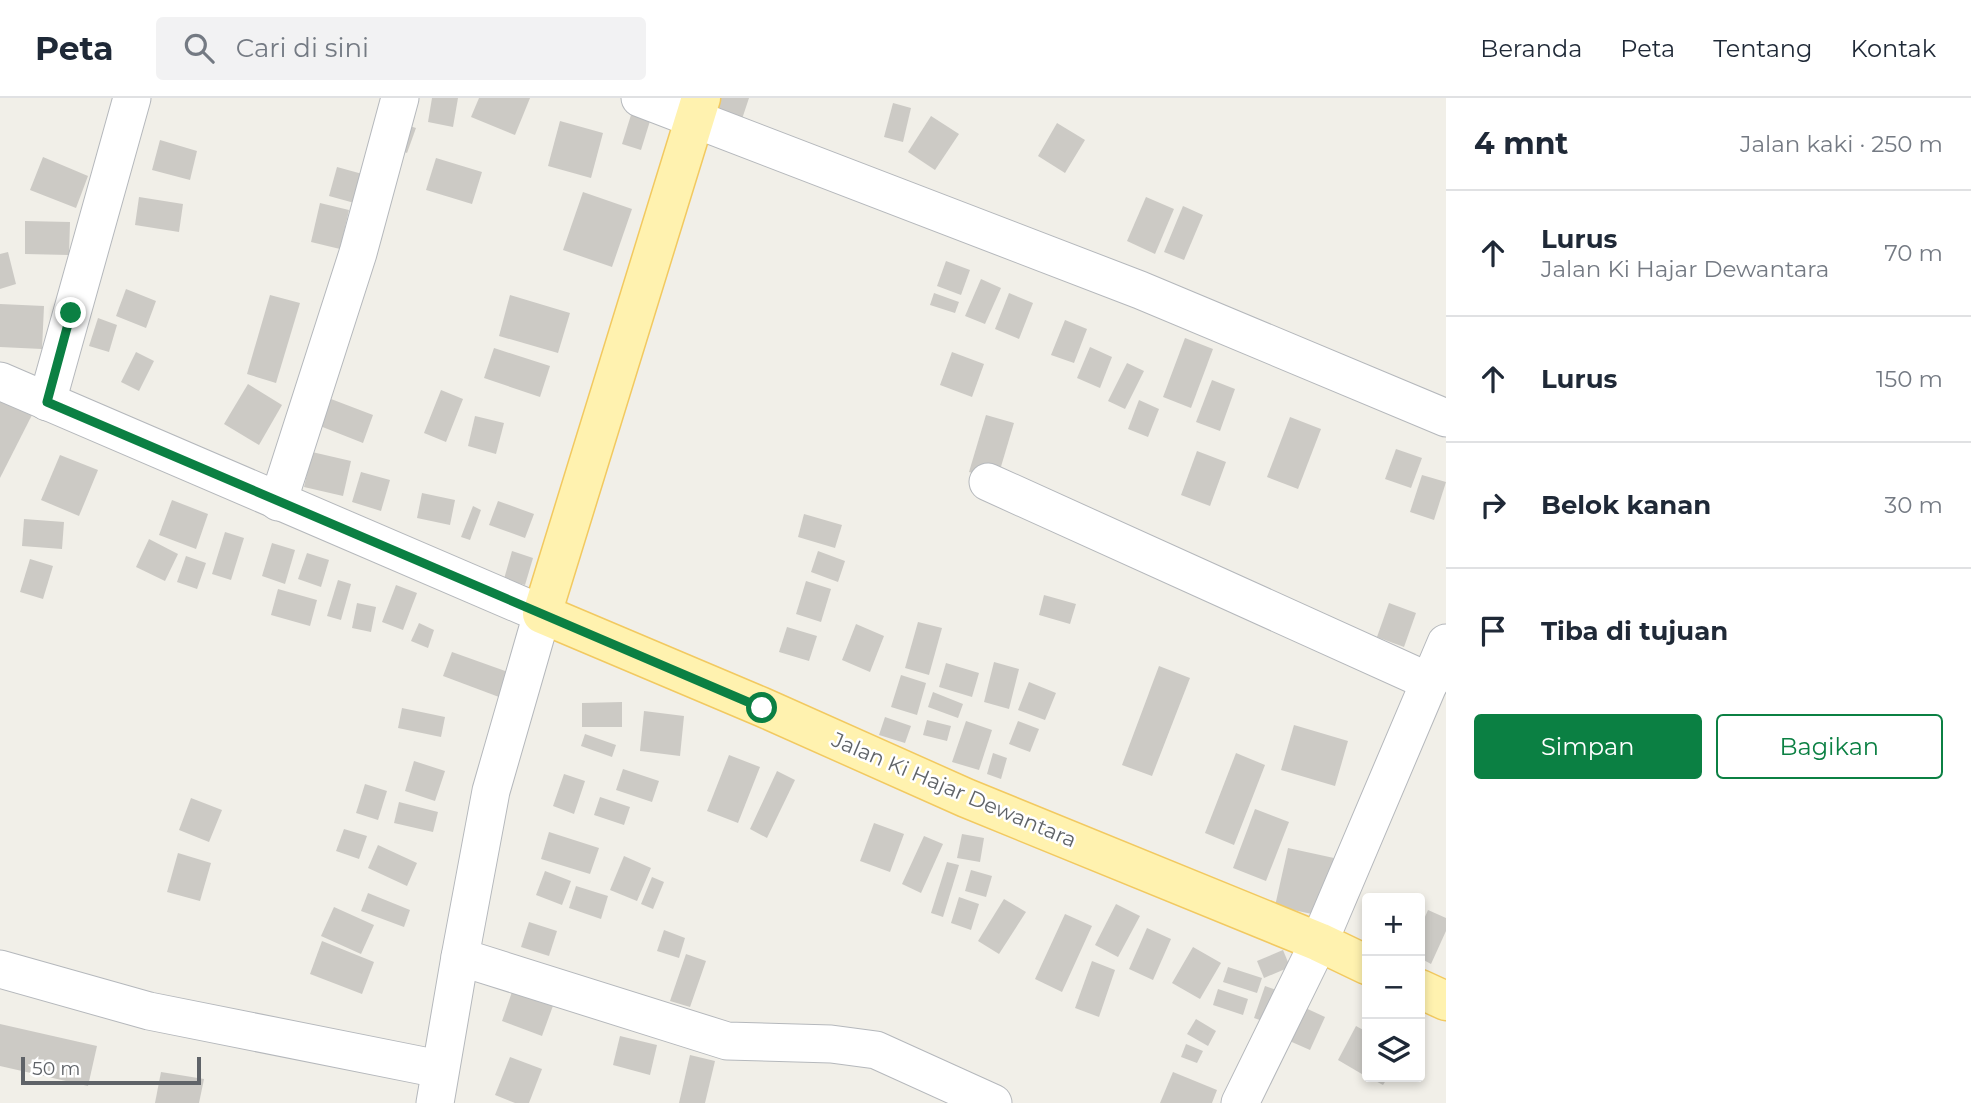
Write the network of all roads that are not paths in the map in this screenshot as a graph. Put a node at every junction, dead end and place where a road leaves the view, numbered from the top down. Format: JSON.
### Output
{"nodes":[{"id":1,"x":132,"y":98,"type":"edge"},
{"id":2,"x":400,"y":98,"type":"edge"},
{"id":3,"x":640,"y":98,"type":"edge"},
{"id":4,"x":698,"y":108,"type":"edge"},
{"id":5,"x":0,"y":382,"type":"edge"},
{"id":6,"x":47,"y":402,"type":"junction"},
{"id":7,"x":1446,"y":418,"type":"edge"},
{"id":8,"x":988,"y":482,"type":"dead end"},
{"id":9,"x":278,"y":502,"type":"junction"},
{"id":10,"x":542,"y":614,"type":"junction"},
{"id":11,"x":1446,"y":643,"type":"edge"},
{"id":12,"x":1430,"y":682,"type":"junction"},
{"id":13,"x":1320,"y":942,"type":"junction"},
{"id":14,"x":460,"y":957,"type":"junction"},
{"id":15,"x":1362,"y":963,"type":"edge"},
{"id":16,"x":0,"y":969,"type":"edge"},
{"id":17,"x":1425,"y":991,"type":"edge"},
{"id":18,"x":1446,"y":1001,"type":"edge"},
{"id":19,"x":437,"y":1086,"type":"edge"},
{"id":20,"x":993,"y":1103,"type":"edge"},
{"id":21,"x":1240,"y":1103,"type":"edge"}],
"edges":[{"from":1,"to":6,"type":"street"},
{"from":2,"to":9,"type":"street"},
{"from":3,"to":4,"type":"street"},
{"from":4,"to":7,"type":"street"},
{"from":4,"to":10,"type":"main road"},
{"from":5,"to":6,"type":"street"},
{"from":6,"to":9,"type":"street"},
{"from":8,"to":12,"type":"street"},
{"from":9,"to":10,"type":"street"},
{"from":10,"to":13,"type":"main road","name":"Jalan Ki Hajar Dewantara"},
{"from":10,"to":14,"type":"street"},
{"from":11,"to":12,"type":"street"},
{"from":12,"to":13,"type":"street"},
{"from":13,"to":15,"type":"main road","name":"Jalan Ki Hajar Dewantara"},
{"from":13,"to":21,"type":"street"},
{"from":14,"to":19,"type":"street"},
{"from":14,"to":20,"type":"street"},
{"from":16,"to":19,"type":"street"},
{"from":17,"to":18,"type":"main road"}]}
